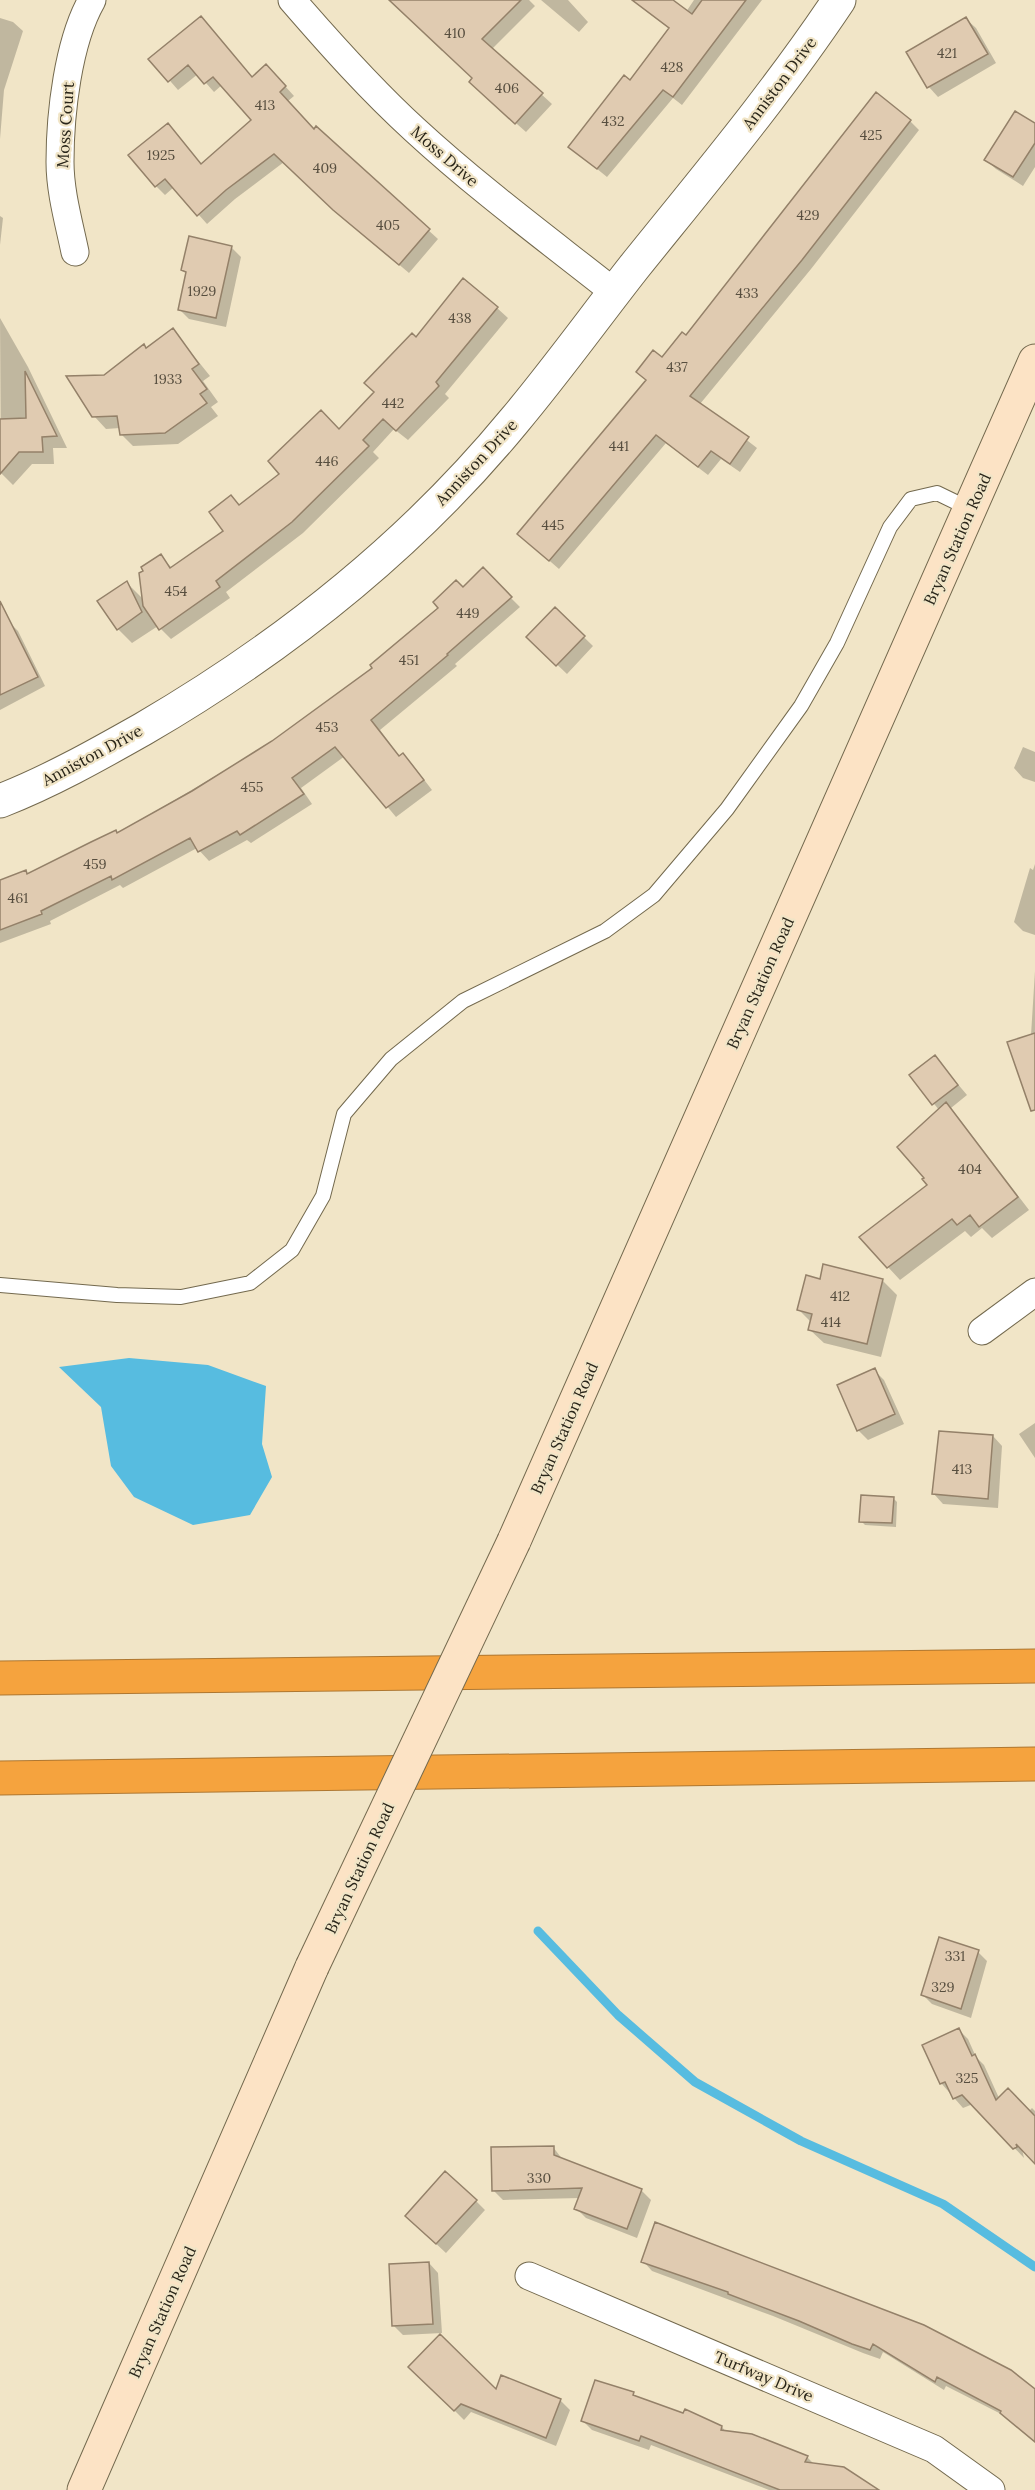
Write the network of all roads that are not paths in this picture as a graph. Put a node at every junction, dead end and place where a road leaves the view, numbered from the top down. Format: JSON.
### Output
{"nodes":[{"id":1,"x":92,"y":0,"type":"edge"},
{"id":2,"x":292,"y":0,"type":"edge"},
{"id":3,"x":839,"y":0,"type":"edge"},
{"id":4,"x":75,"y":252,"type":"dead end"},
{"id":5,"x":614,"y":292,"type":"junction"},
{"id":6,"x":1035,"y":362,"type":"edge"},
{"id":7,"x":970,"y":510,"type":"junction"},
{"id":8,"x":0,"y":801,"type":"edge"},
{"id":9,"x":0,"y":1285,"type":"edge"},
{"id":10,"x":1035,"y":1292,"type":"edge"},
{"id":11,"x":982,"y":1332,"type":"dead end"},
{"id":12,"x":1035,"y":1665,"type":"edge"},
{"id":13,"x":0,"y":1678,"type":"edge"},
{"id":14,"x":1035,"y":1764,"type":"edge"},
{"id":15,"x":0,"y":1778,"type":"edge"},
{"id":16,"x":530,"y":2276,"type":"dead end"},
{"id":17,"x":84,"y":2490,"type":"edge"},
{"id":18,"x":991,"y":2490,"type":"edge"}],
"edges":[{"from":1,"to":4,"type":"street","name":"Moss Court"},
{"from":2,"to":5,"type":"street","name":"Moss Drive"},
{"from":3,"to":5,"type":"street","name":"Anniston Drive"},
{"from":5,"to":8,"type":"street","name":"Anniston Drive"},
{"from":6,"to":7,"type":"main road","name":"Bryan Station Road"},
{"from":7,"to":9,"type":"lane"},
{"from":7,"to":17,"type":"main road","name":"Bryan Station Road","bridge":true},
{"from":10,"to":11,"type":"street"},
{"from":12,"to":13,"type":"highway"},
{"from":14,"to":15,"type":"highway"},
{"from":16,"to":18,"type":"street","name":"Turfway Drive"}]}
